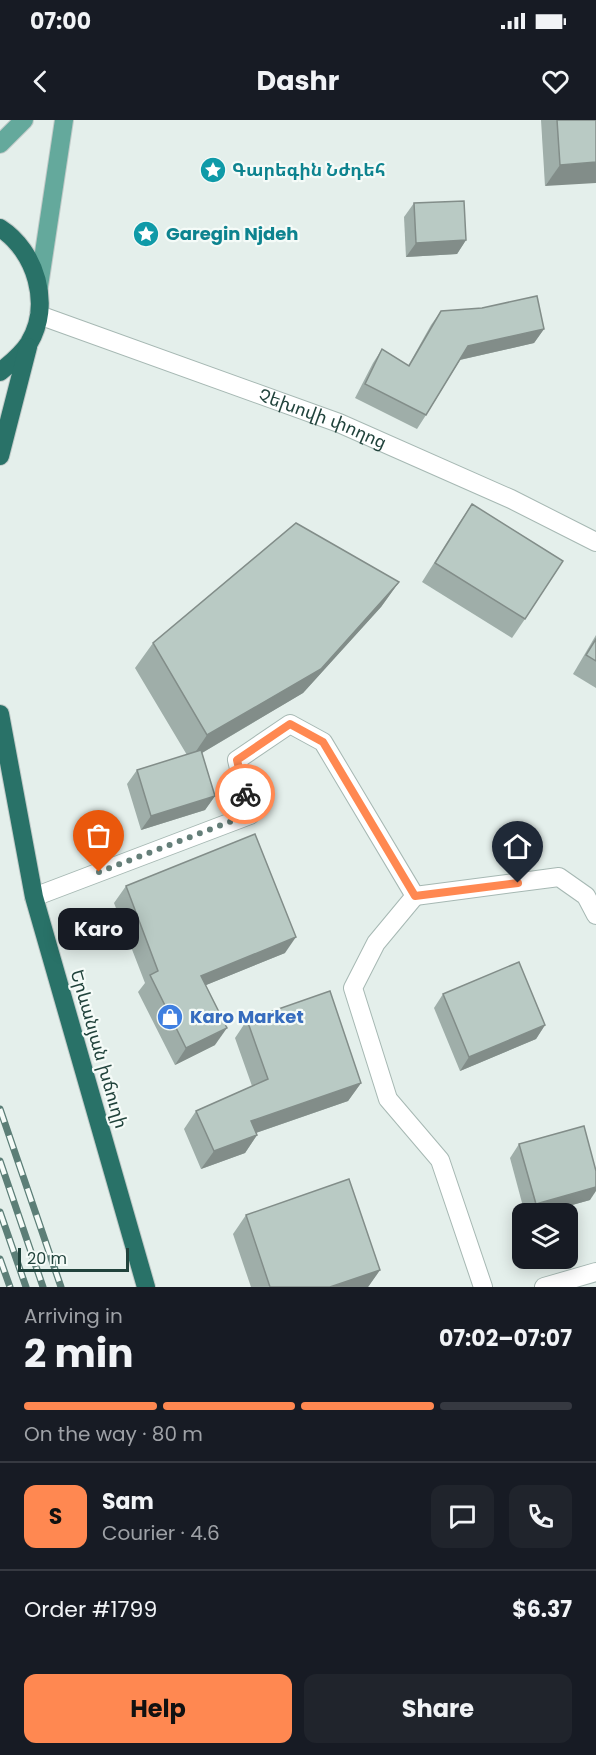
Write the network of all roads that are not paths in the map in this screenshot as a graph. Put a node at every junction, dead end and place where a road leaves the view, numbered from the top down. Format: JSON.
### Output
{"nodes":[{"id":1,"x":24,"y":120,"type":"edge"},
{"id":2,"x":64,"y":120,"type":"edge"},
{"id":3,"x":0,"y":144,"type":"edge"},
{"id":4,"x":0,"y":228,"type":"edge"},
{"id":5,"x":39,"y":286,"type":"junction"},
{"id":6,"x":39,"y":315,"type":"junction"},
{"id":7,"x":30,"y":342,"type":"junction"},
{"id":8,"x":0,"y":372,"type":"edge"},
{"id":9,"x":0,"y":456,"type":"edge"},
{"id":10,"x":596,"y":542,"type":"edge"},
{"id":11,"x":0,"y":714,"type":"edge"},
{"id":12,"x":415,"y":896,"type":"junction"},
{"id":13,"x":34,"y":897,"type":"junction"},
{"id":14,"x":596,"y":915,"type":"edge"},
{"id":15,"x":596,"y":1272,"type":"edge"},
{"id":16,"x":146,"y":1287,"type":"edge"},
{"id":17,"x":483,"y":1287,"type":"edge"},
{"id":18,"x":544,"y":1287,"type":"edge"}],
"edges":[{"from":1,"to":3,"type":"main road"},
{"from":2,"to":5,"type":"main road"},
{"from":4,"to":5,"type":"highway"},
{"from":5,"to":6,"type":"highway"},
{"from":6,"to":7,"type":"highway"},
{"from":6,"to":10,"type":"street","name":"Չեխովի փողոց"},
{"from":7,"to":8,"type":"highway"},
{"from":7,"to":9,"type":"highway"},
{"from":11,"to":13,"type":"highway","name":"Երևանյան խճուղի"},
{"from":12,"to":13,"type":"street"},
{"from":12,"to":14,"type":"street"},
{"from":12,"to":17,"type":"street"},
{"from":13,"to":16,"type":"highway","name":"Երևանյան խճուղի"},
{"from":15,"to":18,"type":"street"}]}
